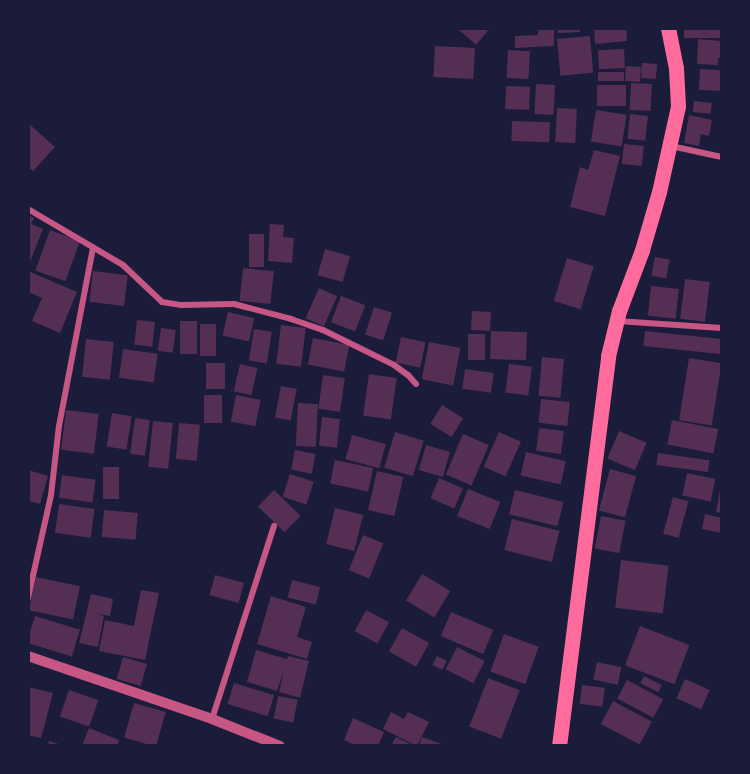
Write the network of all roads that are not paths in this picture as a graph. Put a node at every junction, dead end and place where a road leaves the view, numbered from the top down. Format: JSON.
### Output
{"nodes":[{"id":1,"x":668,"y":28,"type":"edge"},
{"id":2,"x":671,"y":146,"type":"junction"},
{"id":3,"x":722,"y":157,"type":"edge"},
{"id":4,"x":28,"y":209,"type":"edge"},
{"id":5,"x":93,"y":247,"type":"junction"},
{"id":6,"x":616,"y":321,"type":"junction"},
{"id":7,"x":722,"y":328,"type":"edge"},
{"id":8,"x":416,"y":384,"type":"dead end"},
{"id":9,"x":274,"y":526,"type":"dead end"},
{"id":10,"x":28,"y":598,"type":"edge"},
{"id":11,"x":28,"y":656,"type":"edge"},
{"id":12,"x":212,"y":719,"type":"junction"},
{"id":13,"x":280,"y":746,"type":"edge"},
{"id":14,"x":559,"y":746,"type":"edge"}],
"edges":[{"from":1,"to":2,"type":"main road"},
{"from":2,"to":3,"type":"street"},
{"from":2,"to":6,"type":"main road"},
{"from":4,"to":5,"type":"street"},
{"from":5,"to":8,"type":"street"},
{"from":5,"to":10,"type":"street"},
{"from":6,"to":7,"type":"street"},
{"from":6,"to":14,"type":"main road"},
{"from":9,"to":12,"type":"street"},
{"from":11,"to":12,"type":"street"},
{"from":12,"to":13,"type":"street"}]}
